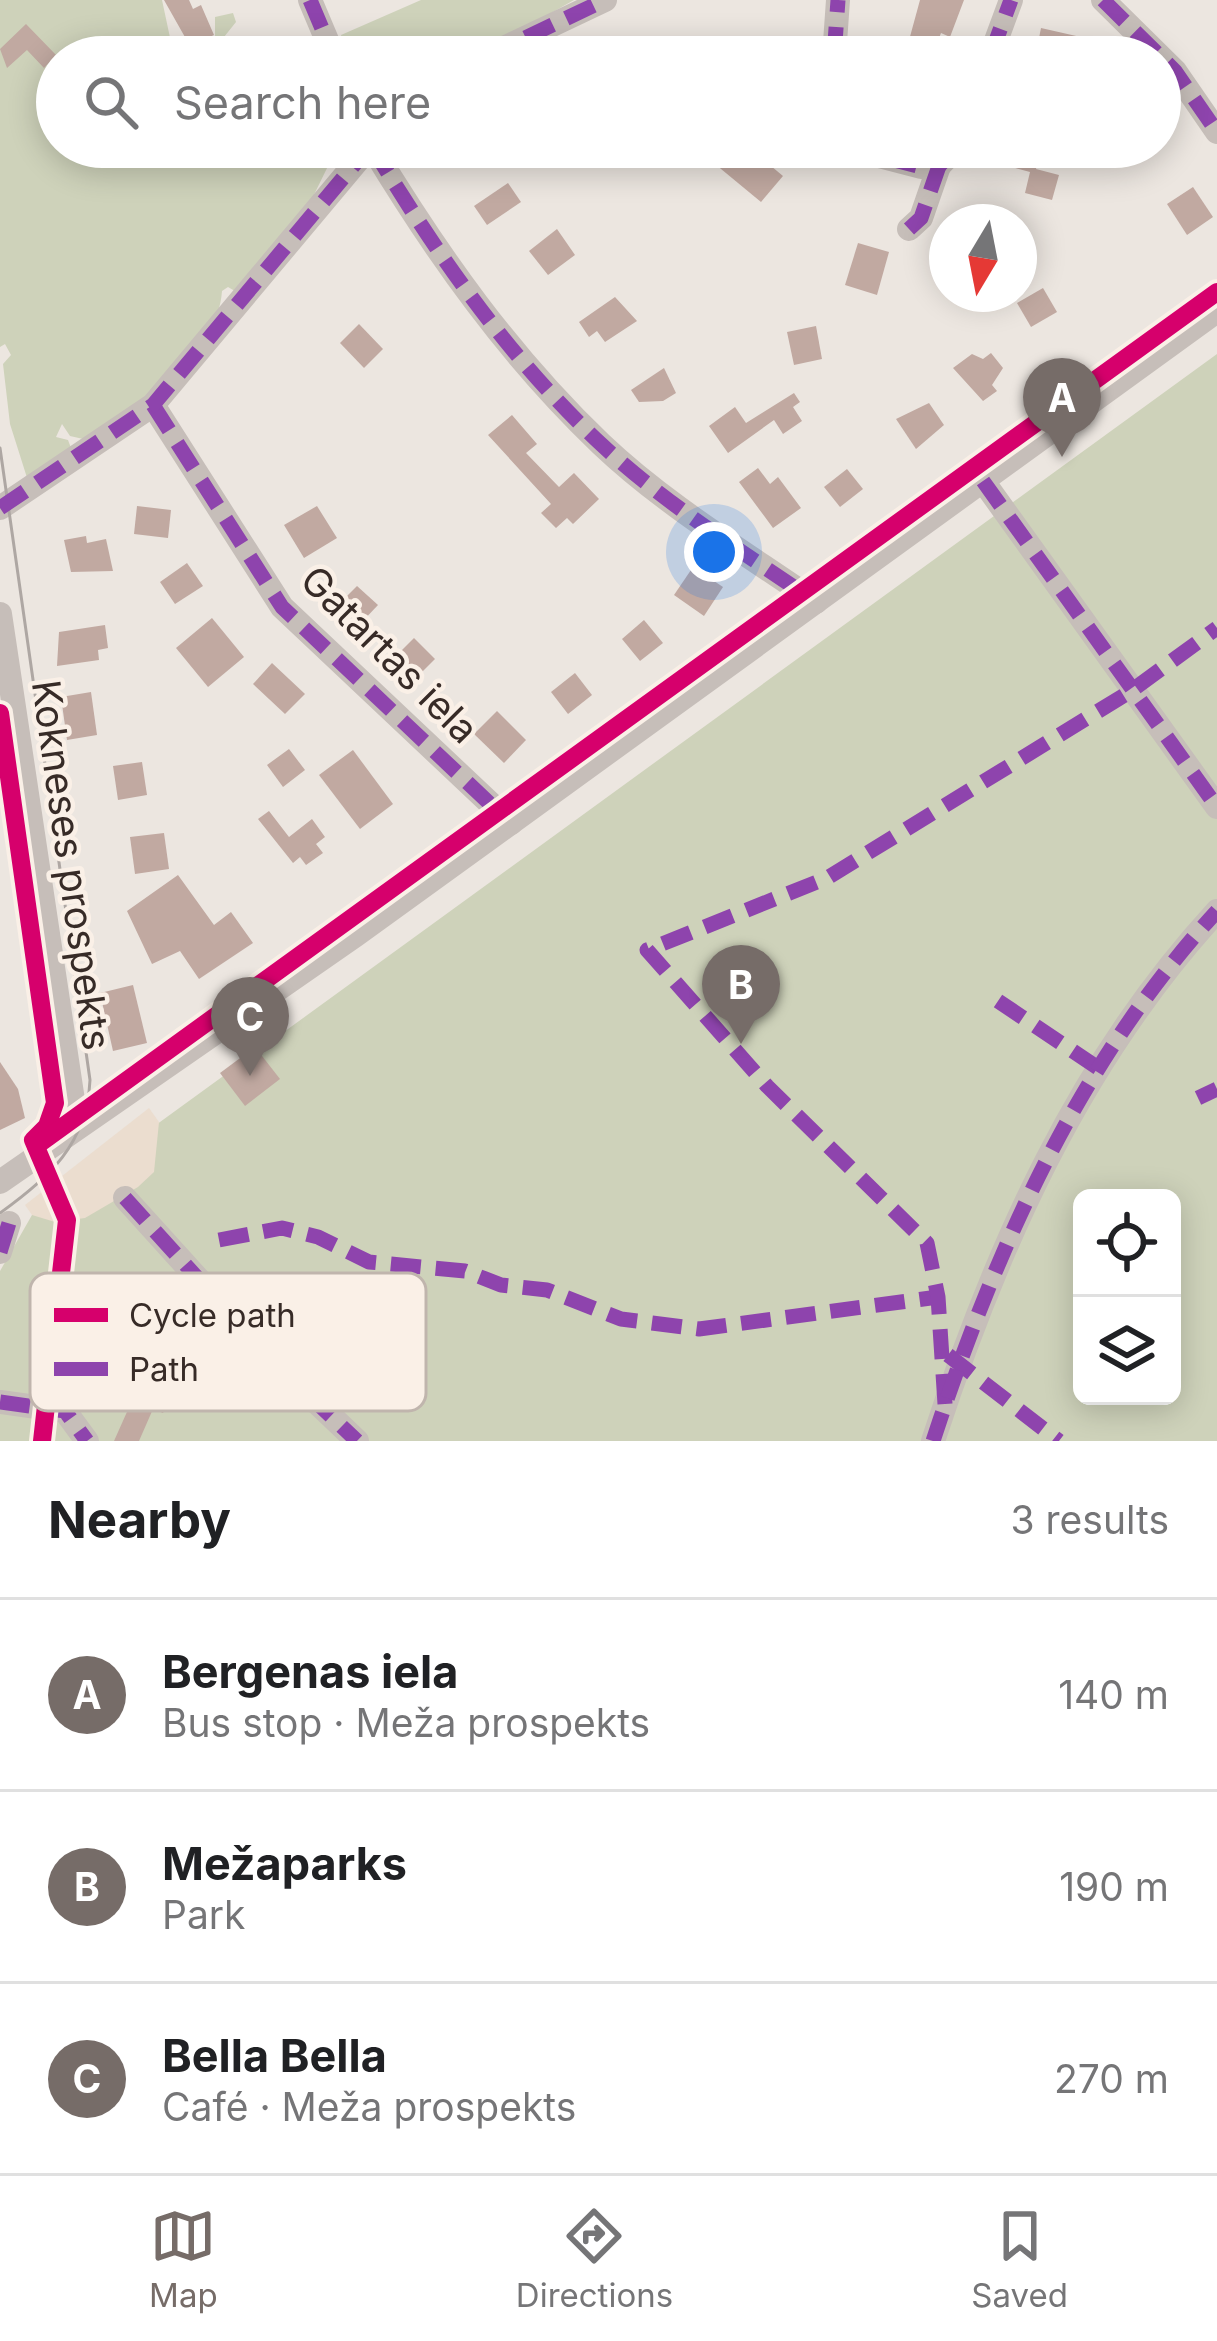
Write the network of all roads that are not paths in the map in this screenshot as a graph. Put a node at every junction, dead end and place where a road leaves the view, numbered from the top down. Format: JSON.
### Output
{"nodes":[{"id":1,"x":310,"y":0,"type":"edge"},
{"id":2,"x":605,"y":0,"type":"edge"},
{"id":3,"x":838,"y":0,"type":"edge"},
{"id":4,"x":1011,"y":0,"type":"edge"},
{"id":5,"x":1103,"y":0,"type":"edge"},
{"id":6,"x":325,"y":36,"type":"edge"},
{"id":7,"x":529,"y":36,"type":"edge"},
{"id":8,"x":835,"y":36,"type":"edge"},
{"id":9,"x":998,"y":36,"type":"edge"},
{"id":10,"x":1140,"y":36,"type":"edge"},
{"id":11,"x":1181,"y":80,"type":"edge"},
{"id":12,"x":1217,"y":132,"type":"edge"},
{"id":13,"x":352,"y":168,"type":"edge"},
{"id":14,"x":383,"y":168,"type":"edge"},
{"id":15,"x":943,"y":168,"type":"edge"},
{"id":16,"x":909,"y":229,"type":"dead end"},
{"id":17,"x":1217,"y":310,"type":"edge"},
{"id":18,"x":153,"y":405,"type":"junction"},
{"id":19,"x":982,"y":481,"type":"junction"},
{"id":20,"x":0,"y":508,"type":"edge"},
{"id":21,"x":816,"y":602,"type":"junction"},
{"id":22,"x":0,"y":614,"type":"edge"},
{"id":23,"x":1217,"y":807,"type":"edge"},
{"id":24,"x":511,"y":823,"type":"junction"},
{"id":25,"x":1217,"y":911,"type":"edge"},
{"id":26,"x":77,"y":1126,"type":"junction"},
{"id":27,"x":0,"y":1182,"type":"edge"},
{"id":28,"x":125,"y":1198,"type":"dead end"},
{"id":29,"x":68,"y":1220,"type":"dead end"},
{"id":30,"x":9,"y":1223,"type":"dead end"},
{"id":31,"x":0,"y":1252,"type":"edge"},
{"id":32,"x":62,"y":1273,"type":"edge"},
{"id":33,"x":193,"y":1273,"type":"edge"},
{"id":34,"x":0,"y":1402,"type":"edge"},
{"id":35,"x":30,"y":1406,"type":"edge"},
{"id":36,"x":45,"y":1411,"type":"edge"},
{"id":37,"x":64,"y":1411,"type":"edge"},
{"id":38,"x":326,"y":1411,"type":"edge"},
{"id":39,"x":42,"y":1441,"type":"edge"},
{"id":40,"x":87,"y":1441,"type":"edge"},
{"id":41,"x":357,"y":1441,"type":"edge"},
{"id":42,"x":933,"y":1441,"type":"edge"}],
"edges":[{"from":1,"to":6,"type":"street"},
{"from":2,"to":7,"type":"street"},
{"from":3,"to":8,"type":"street"},
{"from":4,"to":9,"type":"street"},
{"from":5,"to":10,"type":"street"},
{"from":11,"to":12,"type":"street"},
{"from":13,"to":18,"type":"street"},
{"from":14,"to":21,"type":"street"},
{"from":15,"to":16,"type":"street"},
{"from":17,"to":19,"type":"street"},
{"from":18,"to":20,"type":"street"},
{"from":18,"to":24,"type":"street","name":"Gatartas iela"},
{"from":19,"to":21,"type":"street"},
{"from":19,"to":23,"type":"street"},
{"from":21,"to":24,"type":"street"},
{"from":22,"to":26,"type":"street","name":"Kokneses prospekts"},
{"from":24,"to":26,"type":"street"},
{"from":25,"to":42,"type":"street"},
{"from":26,"to":27,"type":"street"},
{"from":28,"to":33,"type":"street"},
{"from":29,"to":32,"type":"street"},
{"from":30,"to":31,"type":"street"},
{"from":34,"to":35,"type":"street"},
{"from":36,"to":39,"type":"street"},
{"from":37,"to":40,"type":"street"},
{"from":38,"to":41,"type":"street"}]}
